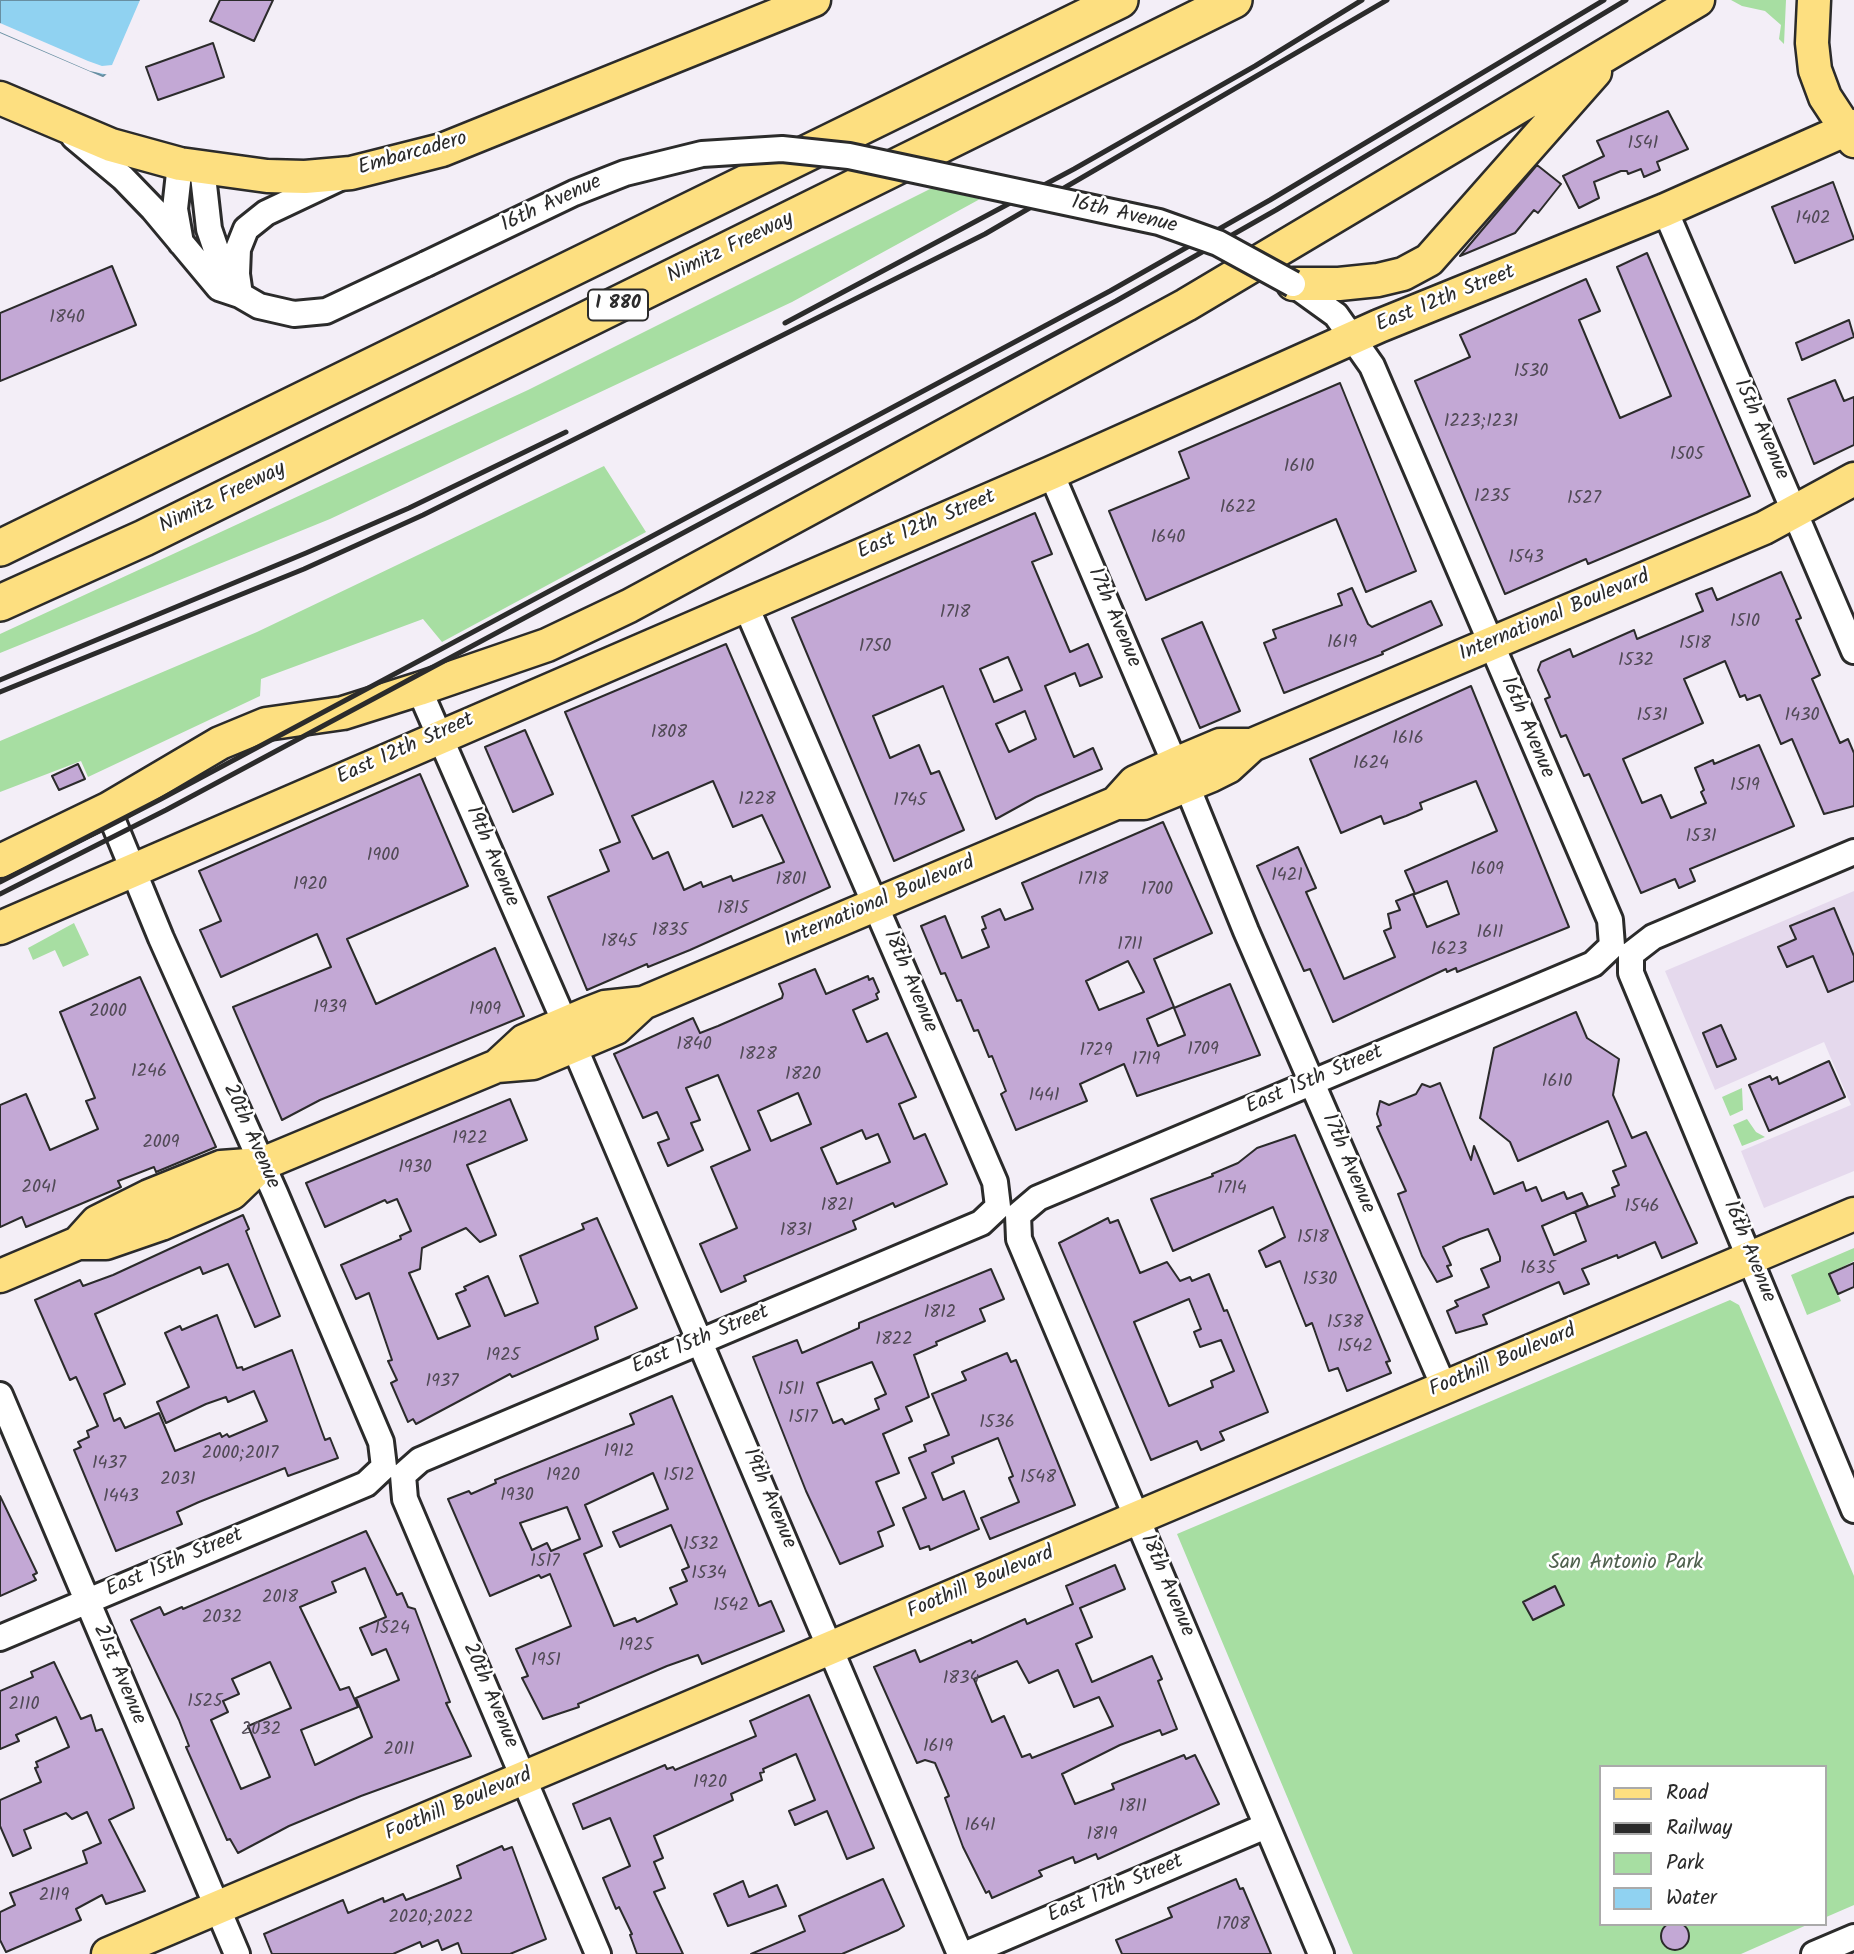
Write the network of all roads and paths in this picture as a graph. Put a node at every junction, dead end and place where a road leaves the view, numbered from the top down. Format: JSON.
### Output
{"nodes":[{"id":1,"x":814,"y":0,"type":"edge"},
{"id":2,"x":1120,"y":0,"type":"edge"},
{"id":3,"x":1234,"y":0,"type":"edge"},
{"id":4,"x":1698,"y":0,"type":"edge"},
{"id":5,"x":1814,"y":0,"type":"edge"},
{"id":6,"x":1626,"y":41,"type":"junction"},
{"id":7,"x":0,"y":98,"type":"edge"},
{"id":8,"x":54,"y":121,"type":"junction"},
{"id":9,"x":1851,"y":132,"type":"edge"},
{"id":10,"x":191,"y":165,"type":"junction"},
{"id":11,"x":351,"y":173,"type":"junction"},
{"id":12,"x":1665,"y":210,"type":"junction"},
{"id":13,"x":182,"y":247,"type":"junction"},
{"id":14,"x":1308,"y":287,"type":"junction"},
{"id":15,"x":240,"y":295,"type":"junction"},
{"id":16,"x":1355,"y":338,"type":"junction"},
{"id":17,"x":1051,"y":473,"type":"junction"},
{"id":18,"x":1854,"y":480,"type":"edge"},
{"id":19,"x":1796,"y":513,"type":"junction"},
{"id":20,"x":0,"y":548,"type":"edge"},
{"id":21,"x":0,"y":603,"type":"edge"},
{"id":22,"x":746,"y":604,"type":"junction"},
{"id":23,"x":1491,"y":645,"type":"junction"},
{"id":24,"x":1854,"y":651,"type":"edge"},
{"id":25,"x":419,"y":689,"type":"junction"},
{"id":26,"x":440,"y":735,"type":"junction"},
{"id":27,"x":1181,"y":775,"type":"junction"},
{"id":28,"x":108,"y":809,"type":"junction"},
{"id":29,"x":1854,"y":852,"type":"edge"},
{"id":30,"x":0,"y":861,"type":"edge"},
{"id":31,"x":133,"y":870,"type":"junction"},
{"id":32,"x":875,"y":904,"type":"junction"},
{"id":33,"x":0,"y":928,"type":"edge"},
{"id":34,"x":1622,"y":950,"type":"junction"},
{"id":35,"x":569,"y":1034,"type":"junction"},
{"id":36,"x":1313,"y":1082,"type":"junction"},
{"id":37,"x":262,"y":1164,"type":"junction"},
{"id":38,"x":1008,"y":1211,"type":"junction"},
{"id":39,"x":1854,"y":1214,"type":"edge"},
{"id":40,"x":1752,"y":1258,"type":"junction"},
{"id":41,"x":0,"y":1276,"type":"edge"},
{"id":42,"x":699,"y":1341,"type":"junction"},
{"id":43,"x":1444,"y":1387,"type":"junction"},
{"id":44,"x":0,"y":1395,"type":"edge"},
{"id":45,"x":394,"y":1471,"type":"junction"},
{"id":46,"x":1854,"y":1510,"type":"edge"},
{"id":47,"x":1137,"y":1518,"type":"junction"},
{"id":48,"x":87,"y":1601,"type":"junction"},
{"id":49,"x":0,"y":1638,"type":"edge"},
{"id":50,"x":831,"y":1647,"type":"junction"},
{"id":51,"x":524,"y":1778,"type":"junction"},
{"id":52,"x":1266,"y":1826,"type":"junction"},
{"id":53,"x":218,"y":1908,"type":"junction"},
{"id":54,"x":1854,"y":1937,"type":"edge"},
{"id":55,"x":108,"y":1954,"type":"edge"},
{"id":56,"x":237,"y":1954,"type":"edge"},
{"id":57,"x":598,"y":1954,"type":"edge"},
{"id":58,"x":960,"y":1954,"type":"edge"},
{"id":59,"x":966,"y":1954,"type":"edge"},
{"id":60,"x":1321,"y":1954,"type":"edge"},
{"id":61,"x":1814,"y":1954,"type":"edge"}],
"edges":[{"from":1,"to":11,"type":"main road","name":"Embarcadero"},
{"from":2,"to":20,"type":"highway","number":"I 880"},
{"from":3,"to":21,"type":"highway","name":"Nimitz Freeway","number":"I 880"},
{"from":4,"to":6,"type":"main road"},
{"from":5,"to":9,"type":"main road"},
{"from":6,"to":14,"type":"main road"},
{"from":6,"to":25,"type":"main road"},
{"from":7,"to":8,"type":"main road","name":"Embarcadero"},
{"from":8,"to":10,"type":"main road","name":"Embarcadero"},
{"from":8,"to":13,"type":"street","name":"16th Avenue"},
{"from":9,"to":12,"type":"main road","name":"East 12th Street"},
{"from":10,"to":11,"type":"main road","name":"Embarcadero"},
{"from":10,"to":13,"type":"street"},
{"from":10,"to":15,"type":"street"},
{"from":11,"to":15,"type":"street"},
{"from":12,"to":16,"type":"main road","name":"East 12th Street"},
{"from":12,"to":19,"type":"street","name":"15th Avenue"},
{"from":13,"to":15,"type":"street","name":"16th Avenue"},
{"from":14,"to":15,"type":"street","name":"16th Avenue","bridge":true},
{"from":14,"to":16,"type":"street","name":"16th Avenue"},
{"from":16,"to":17,"type":"main road","name":"East 12th Street"},
{"from":16,"to":23,"type":"street","name":"16th Avenue"},
{"from":17,"to":22,"type":"main road","name":"East 12th Street"},
{"from":17,"to":27,"type":"street","name":"17th Avenue"},
{"from":18,"to":19,"type":"main road","name":"International Boulevard"},
{"from":19,"to":23,"type":"main road","name":"International Boulevard"},
{"from":19,"to":24,"type":"street","name":"15th Avenue"},
{"from":22,"to":26,"type":"main road","name":"East 12th Street"},
{"from":22,"to":32,"type":"street","name":"18th Avenue"},
{"from":23,"to":27,"type":"main road","name":"International Boulevard"},
{"from":23,"to":34,"type":"street","name":"16th Avenue"},
{"from":25,"to":26,"type":"street","name":"19th Avenue"},
{"from":25,"to":28,"type":"main road"},
{"from":26,"to":31,"type":"main road","name":"East 12th Street"},
{"from":26,"to":35,"type":"street","name":"19th Avenue"},
{"from":27,"to":32,"type":"main road","name":"International Boulevard"},
{"from":27,"to":36,"type":"street","name":"17th Avenue"},
{"from":28,"to":30,"type":"main road"},
{"from":28,"to":31,"type":"street","name":"20th Avenue"},
{"from":29,"to":34,"type":"street","name":"East 15th Street"},
{"from":31,"to":33,"type":"main road","name":"East 12th Street"},
{"from":31,"to":37,"type":"street","name":"20th Avenue"},
{"from":32,"to":35,"type":"main road","name":"International Boulevard"},
{"from":32,"to":38,"type":"street","name":"18th Avenue"},
{"from":34,"to":36,"type":"street","name":"East 15th Street"},
{"from":34,"to":40,"type":"street","name":"16th Avenue"},
{"from":35,"to":37,"type":"main road","name":"International Boulevard"},
{"from":35,"to":42,"type":"street","name":"19th Avenue"},
{"from":36,"to":38,"type":"street","name":"East 15th Street"},
{"from":36,"to":43,"type":"street","name":"17th Avenue"},
{"from":37,"to":41,"type":"main road","name":"International Boulevard"},
{"from":37,"to":45,"type":"street","name":"20th Avenue"},
{"from":38,"to":42,"type":"street","name":"East 15th Street"},
{"from":38,"to":47,"type":"street","name":"18th Avenue"},
{"from":39,"to":40,"type":"main road","name":"Foothill Boulevard"},
{"from":40,"to":43,"type":"main road","name":"Foothill Boulevard"},
{"from":40,"to":46,"type":"street","name":"16th Avenue"},
{"from":42,"to":45,"type":"street","name":"East 15th Street"},
{"from":42,"to":50,"type":"street","name":"19th Avenue"},
{"from":43,"to":47,"type":"main road","name":"Foothill Boulevard"},
{"from":44,"to":48,"type":"street","name":"21st Avenue"},
{"from":45,"to":48,"type":"street","name":"East 15th Street"},
{"from":45,"to":51,"type":"street","name":"20th Avenue"},
{"from":47,"to":50,"type":"main road","name":"Foothill Boulevard"},
{"from":47,"to":52,"type":"street","name":"18th Avenue"},
{"from":48,"to":49,"type":"street","name":"East 15th Street"},
{"from":48,"to":53,"type":"street","name":"21st Avenue"},
{"from":50,"to":51,"type":"main road","name":"Foothill Boulevard"},
{"from":50,"to":58,"type":"street","name":"19th Avenue"},
{"from":51,"to":53,"type":"main road","name":"Foothill Boulevard"},
{"from":51,"to":57,"type":"street","name":"20th Avenue"},
{"from":52,"to":59,"type":"street","name":"East 17th Street"},
{"from":52,"to":60,"type":"street","name":"18th Avenue"},
{"from":53,"to":55,"type":"main road","name":"Foothill Boulevard"},
{"from":53,"to":56,"type":"street","name":"21st Avenue"},
{"from":54,"to":61,"type":"street"}]}
